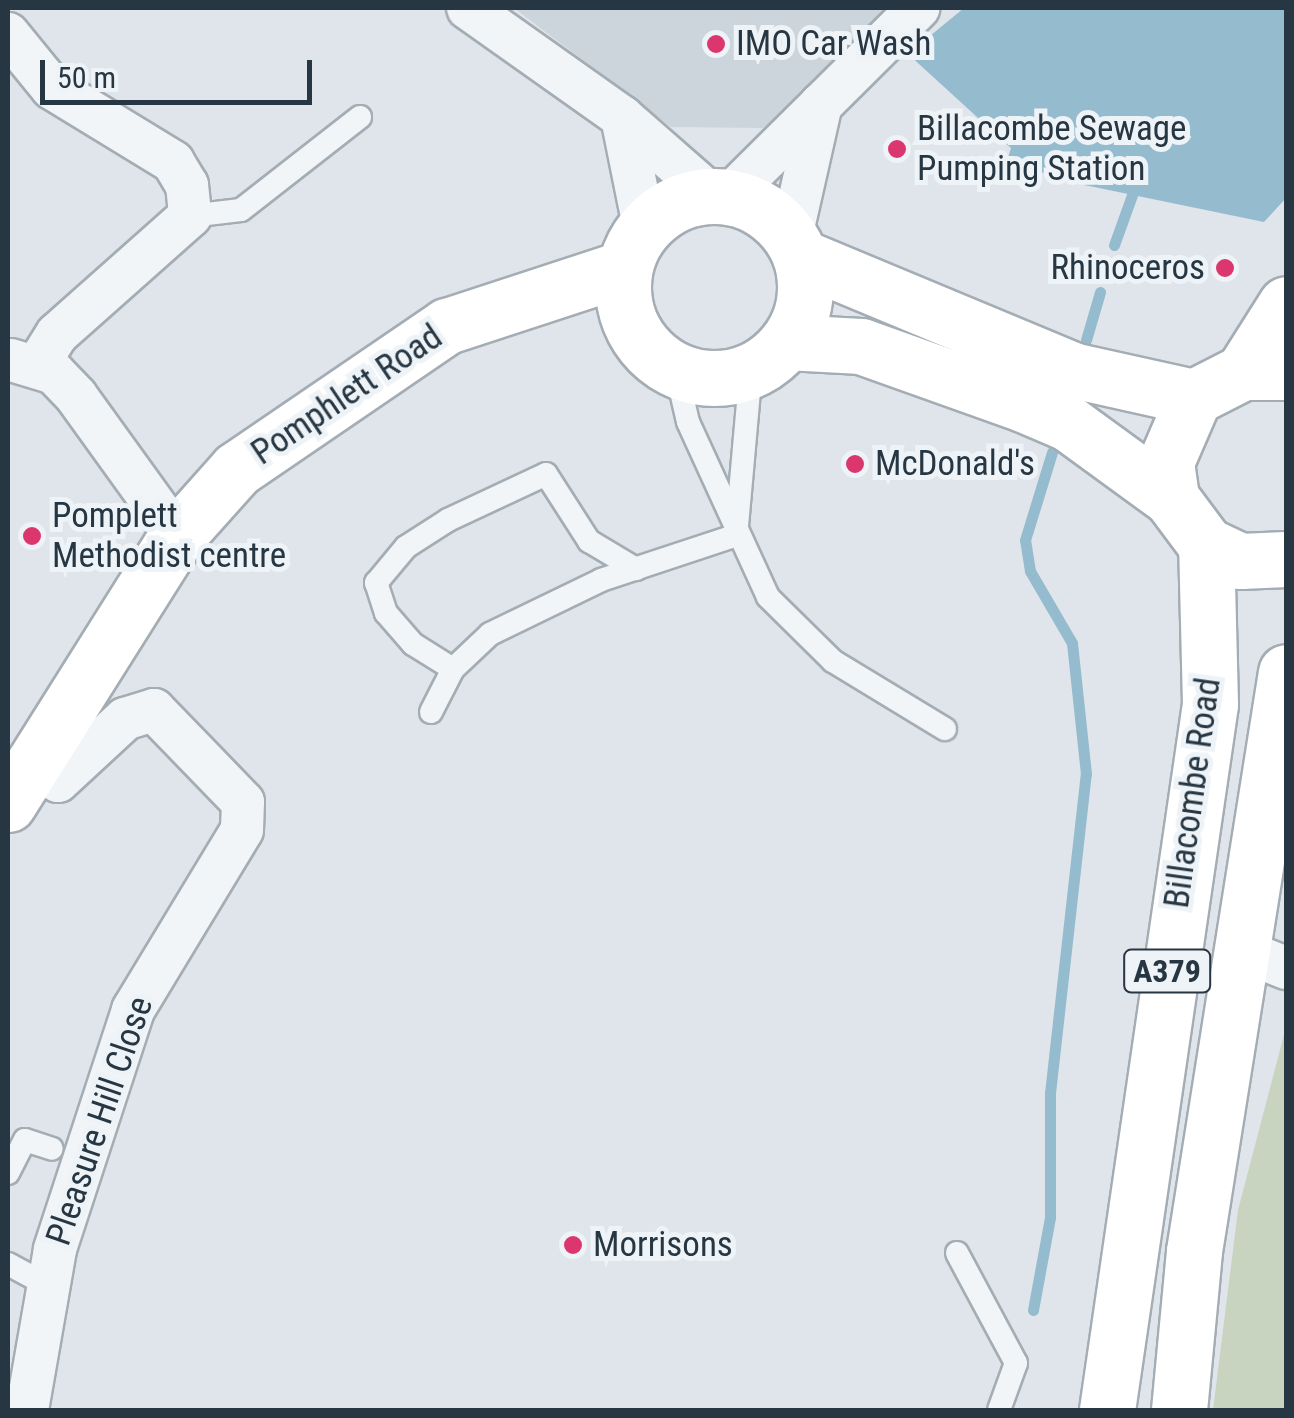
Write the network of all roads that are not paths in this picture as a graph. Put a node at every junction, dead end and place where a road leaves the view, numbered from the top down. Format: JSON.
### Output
{"nodes":[{"id":1,"x":913,"y":9,"type":"edge"},
{"id":2,"x":489,"y":13,"type":"edge"},
{"id":3,"x":8,"y":34,"type":"edge"},
{"id":4,"x":821,"y":104,"type":"junction"},
{"id":5,"x":360,"y":116,"type":"dead end"},
{"id":6,"x":622,"y":117,"type":"junction"},
{"id":7,"x":720,"y":196,"type":"junction"},
{"id":8,"x":190,"y":216,"type":"junction"},
{"id":9,"x":634,"y":247,"type":"junction"},
{"id":10,"x":796,"y":247,"type":"junction"},
{"id":11,"x":1286,"y":304,"type":"edge"},
{"id":12,"x":504,"y":311,"type":"junction"},
{"id":13,"x":634,"y":332,"type":"junction"},
{"id":14,"x":769,"y":356,"type":"junction"},
{"id":15,"x":22,"y":363,"type":"edge"},
{"id":16,"x":676,"y":370,"type":"junction"},
{"id":17,"x":1265,"y":372,"type":"edge"},
{"id":18,"x":1194,"y":398,"type":"junction"},
{"id":19,"x":1171,"y":498,"type":"junction"},
{"id":20,"x":176,"y":536,"type":"junction"},
{"id":21,"x":737,"y":536,"type":"junction"},
{"id":22,"x":1206,"y":545,"type":"junction"},
{"id":23,"x":1286,"y":559,"type":"edge"},
{"id":24,"x":636,"y":568,"type":"junction"},
{"id":25,"x":454,"y":669,"type":"junction"},
{"id":26,"x":1286,"y":672,"type":"edge"},
{"id":27,"x":431,"y":712,"type":"dead end"},
{"id":28,"x":945,"y":728,"type":"dead end"},
{"id":29,"x":22,"y":784,"type":"edge"},
{"id":30,"x":1264,"y":959,"type":"edge"},
{"id":31,"x":52,"y":1148,"type":"dead end"},
{"id":32,"x":8,"y":1173,"type":"edge"},
{"id":33,"x":957,"y":1253,"type":"dead end"},
{"id":34,"x":8,"y":1264,"type":"edge"},
{"id":35,"x":47,"y":1285,"type":"junction"},
{"id":36,"x":21,"y":1401,"type":"edge"},
{"id":37,"x":1106,"y":1406,"type":"edge"},
{"id":38,"x":999,"y":1410,"type":"edge"},
{"id":39,"x":1179,"y":1410,"type":"edge"}],
"edges":[{"from":1,"to":4,"type":"street"},
{"from":2,"to":6,"type":"street"},
{"from":3,"to":8,"type":"street"},
{"from":4,"to":7,"type":"street"},
{"from":4,"to":10,"type":"street"},
{"from":5,"to":8,"type":"lane"},
{"from":6,"to":7,"type":"street"},
{"from":6,"to":9,"type":"street"},
{"from":7,"to":9,"type":"street"},
{"from":7,"to":10,"type":"street"},
{"from":8,"to":15,"type":"street"},
{"from":9,"to":12,"type":"street","name":"Pomphlett Road"},
{"from":9,"to":13,"type":"street"},
{"from":10,"to":14,"type":"street"},
{"from":10,"to":18,"type":"street"},
{"from":11,"to":17,"type":"street"},
{"from":12,"to":13,"type":"street","name":"Pomphlett Road"},
{"from":12,"to":20,"type":"street","name":"Pomphlett Road"},
{"from":13,"to":16,"type":"street"},
{"from":14,"to":16,"type":"street"},
{"from":14,"to":19,"type":"street"},
{"from":14,"to":21,"type":"lane"},
{"from":15,"to":20,"type":"street"},
{"from":16,"to":21,"type":"lane"},
{"from":17,"to":18,"type":"street"},
{"from":18,"to":19,"type":"street"},
{"from":19,"to":22,"type":"street"},
{"from":20,"to":29,"type":"street","name":"Pomphlett Road"},
{"from":21,"to":24,"type":"lane"},
{"from":21,"to":28,"type":"lane"},
{"from":22,"to":23,"type":"street"},
{"from":22,"to":37,"type":"street","name":"Billacombe Road","number":"A379"},
{"from":24,"to":25,"type":"lane"},
{"from":24,"to":25,"type":"lane"},
{"from":25,"to":27,"type":"lane"},
{"from":26,"to":30,"type":"street","name":"Billacombe Road","number":"A379"},
{"from":29,"to":35,"type":"street","name":"Pleasure Hill Close"},
{"from":30,"to":39,"type":"street","name":"Billacombe Road","number":"A379"},
{"from":31,"to":32,"type":"lane"},
{"from":33,"to":38,"type":"lane"},
{"from":34,"to":35,"type":"lane"},
{"from":35,"to":36,"type":"street","name":"Pleasure Hill Close"}]}
